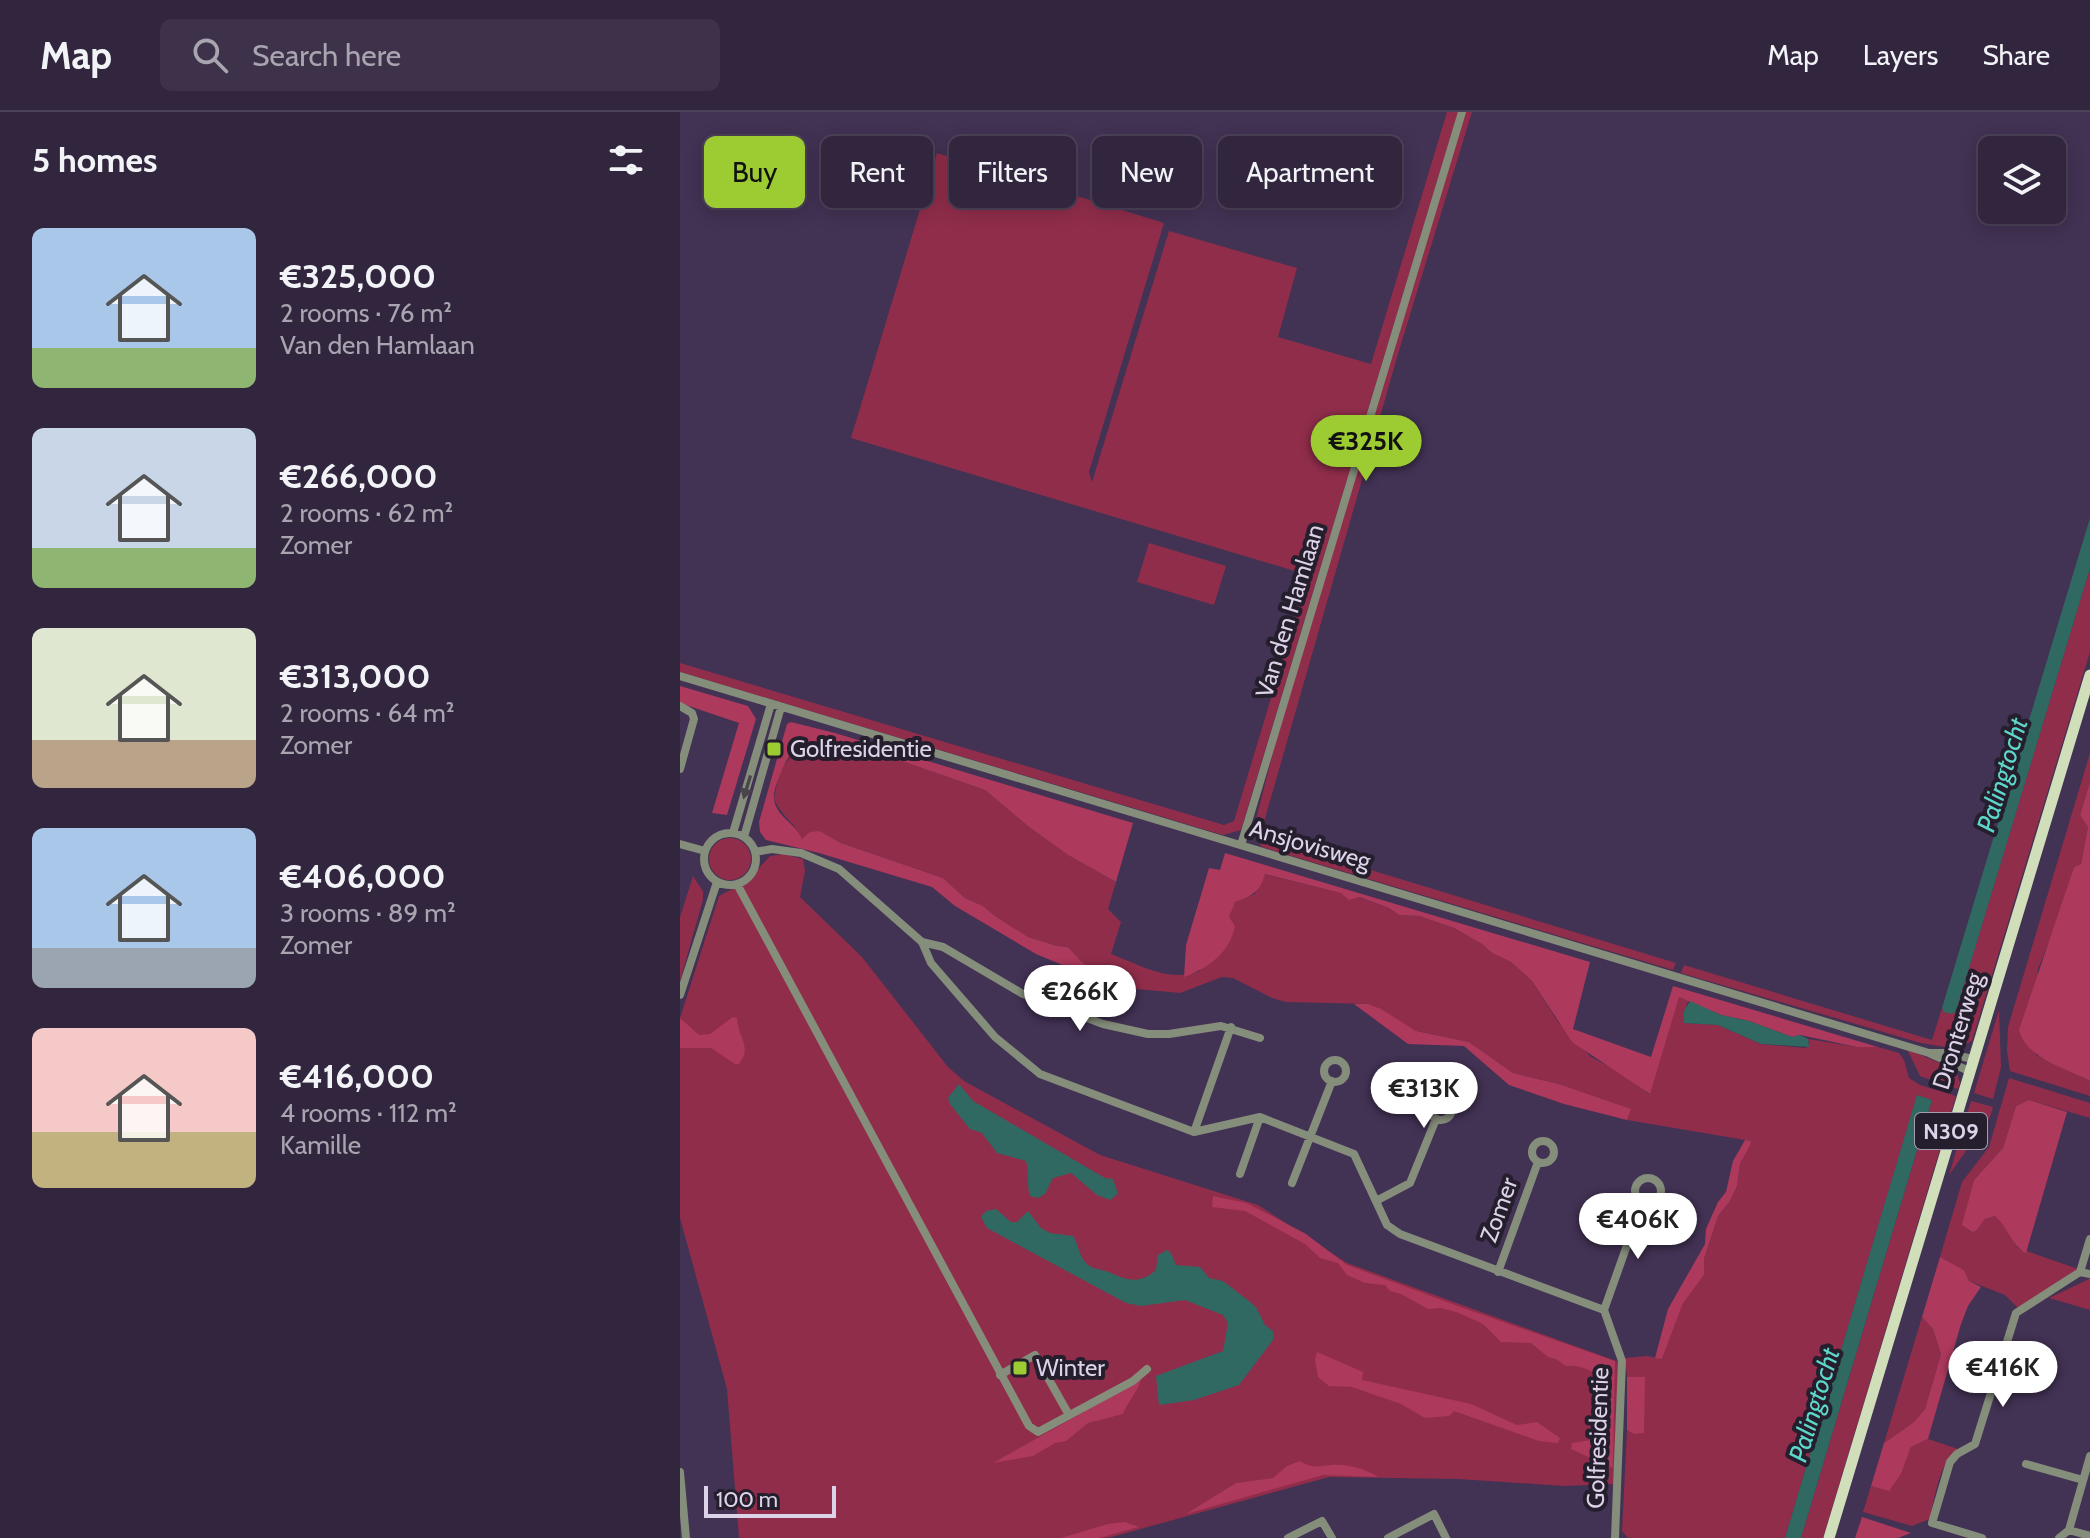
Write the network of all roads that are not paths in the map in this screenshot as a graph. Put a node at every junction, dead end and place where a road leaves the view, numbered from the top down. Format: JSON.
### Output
{"nodes":[{"id":1,"x":1462,"y":112,"type":"edge"},
{"id":2,"x":2090,"y":675,"type":"edge"},
{"id":3,"x":680,"y":676,"type":"edge"},
{"id":4,"x":771,"y":704,"type":"junction"},
{"id":5,"x":680,"y":706,"type":"edge"},
{"id":6,"x":781,"y":707,"type":"junction"},
{"id":7,"x":680,"y":769,"type":"edge"},
{"id":8,"x":733,"y":833,"type":"junction"},
{"id":9,"x":744,"y":837,"type":"junction"},
{"id":10,"x":680,"y":844,"type":"edge"},
{"id":11,"x":1241,"y":845,"type":"junction"},
{"id":12,"x":705,"y":851,"type":"junction"},
{"id":13,"x":755,"y":852,"type":"junction"},
{"id":14,"x":717,"y":882,"type":"junction"},
{"id":15,"x":737,"y":884,"type":"junction"},
{"id":16,"x":922,"y":942,"type":"junction"},
{"id":17,"x":680,"y":995,"type":"edge"},
{"id":18,"x":1231,"y":1027,"type":"junction"},
{"id":19,"x":1260,"y":1038,"type":"dead end"},
{"id":20,"x":1971,"y":1065,"type":"junction"},
{"id":21,"x":1332,"y":1081,"type":"dead end"},
{"id":22,"x":1260,"y":1117,"type":"junction"},
{"id":23,"x":1436,"y":1119,"type":"dead end"},
{"id":24,"x":1194,"y":1132,"type":"junction"},
{"id":25,"x":1309,"y":1135,"type":"junction"},
{"id":26,"x":1538,"y":1162,"type":"dead end"},
{"id":27,"x":1240,"y":1174,"type":"dead end"},
{"id":28,"x":1292,"y":1183,"type":"dead end"},
{"id":29,"x":1376,"y":1201,"type":"junction"},
{"id":30,"x":1642,"y":1203,"type":"dead end"},
{"id":31,"x":2090,"y":1239,"type":"edge"},
{"id":32,"x":1498,"y":1272,"type":"junction"},
{"id":33,"x":2080,"y":1272,"type":"junction"},
{"id":34,"x":2090,"y":1274,"type":"edge"},
{"id":35,"x":1604,"y":1310,"type":"junction"},
{"id":36,"x":2000,"y":1366,"type":"junction"},
{"id":37,"x":1147,"y":1369,"type":"dead end"},
{"id":38,"x":1000,"y":1375,"type":"junction"},
{"id":39,"x":2034,"y":1377,"type":"dead end"},
{"id":40,"x":1069,"y":1415,"type":"junction"},
{"id":41,"x":2090,"y":1456,"type":"edge"},
{"id":42,"x":2026,"y":1464,"type":"dead end"},
{"id":43,"x":680,"y":1472,"type":"edge"},
{"id":44,"x":2083,"y":1480,"type":"junction"},
{"id":45,"x":2069,"y":1530,"type":"junction"},
{"id":46,"x":2090,"y":1536,"type":"edge"},
{"id":47,"x":686,"y":1538,"type":"edge"},
{"id":48,"x":1288,"y":1538,"type":"edge"},
{"id":49,"x":1332,"y":1538,"type":"edge"},
{"id":50,"x":1388,"y":1538,"type":"edge"},
{"id":51,"x":1446,"y":1538,"type":"edge"},
{"id":52,"x":1615,"y":1538,"type":"edge"},
{"id":53,"x":1829,"y":1538,"type":"edge"},
{"id":54,"x":1982,"y":1538,"type":"edge"},
{"id":55,"x":2059,"y":1538,"type":"edge"}],
"edges":[{"from":1,"to":11,"type":"street","name":"Van den Hamlaan"},
{"from":2,"to":20,"type":"main road","name":"Dronterweg","number":"N309"},
{"from":3,"to":4,"type":"street","name":"Ansjovisweg"},
{"from":4,"to":6,"type":"street","name":"Ansjovisweg"},
{"from":4,"to":8,"type":"street","one_way":true},
{"from":5,"to":7,"type":"street"},
{"from":6,"to":9,"type":"street"},
{"from":6,"to":11,"type":"street","name":"Ansjovisweg"},
{"from":8,"to":9,"type":"street"},
{"from":8,"to":12,"type":"street"},
{"from":9,"to":13,"type":"street"},
{"from":10,"to":12,"type":"street"},
{"from":11,"to":20,"type":"street","name":"Ansjovisweg"},
{"from":12,"to":14,"type":"street"},
{"from":13,"to":15,"type":"street"},
{"from":13,"to":16,"type":"street"},
{"from":14,"to":15,"type":"street"},
{"from":14,"to":17,"type":"street"},
{"from":15,"to":38,"type":"street"},
{"from":16,"to":18,"type":"street"},
{"from":16,"to":24,"type":"street"},
{"from":18,"to":19,"type":"street"},
{"from":18,"to":24,"type":"street"},
{"from":20,"to":53,"type":"main road","name":"Dronterweg","number":"N309"},
{"from":21,"to":25,"type":"street"},
{"from":22,"to":24,"type":"street"},
{"from":22,"to":25,"type":"street"},
{"from":22,"to":27,"type":"street"},
{"from":23,"to":29,"type":"street"},
{"from":25,"to":28,"type":"street"},
{"from":25,"to":29,"type":"street"},
{"from":26,"to":32,"type":"street","name":"Zomer"},
{"from":29,"to":32,"type":"street"},
{"from":30,"to":35,"type":"street"},
{"from":31,"to":33,"type":"street"},
{"from":32,"to":35,"type":"street"},
{"from":33,"to":34,"type":"street"},
{"from":33,"to":36,"type":"street"},
{"from":35,"to":52,"type":"street","name":"Golfresidentie"},
{"from":36,"to":39,"type":"street"},
{"from":36,"to":54,"type":"street"},
{"from":37,"to":40,"type":"street"},
{"from":38,"to":40,"type":"street"},
{"from":38,"to":40,"type":"street"},
{"from":41,"to":44,"type":"street"},
{"from":42,"to":44,"type":"street"},
{"from":43,"to":47,"type":"street"},
{"from":44,"to":45,"type":"street"},
{"from":45,"to":46,"type":"street"},
{"from":45,"to":55,"type":"street"},
{"from":48,"to":49,"type":"street"},
{"from":50,"to":51,"type":"street"}]}
